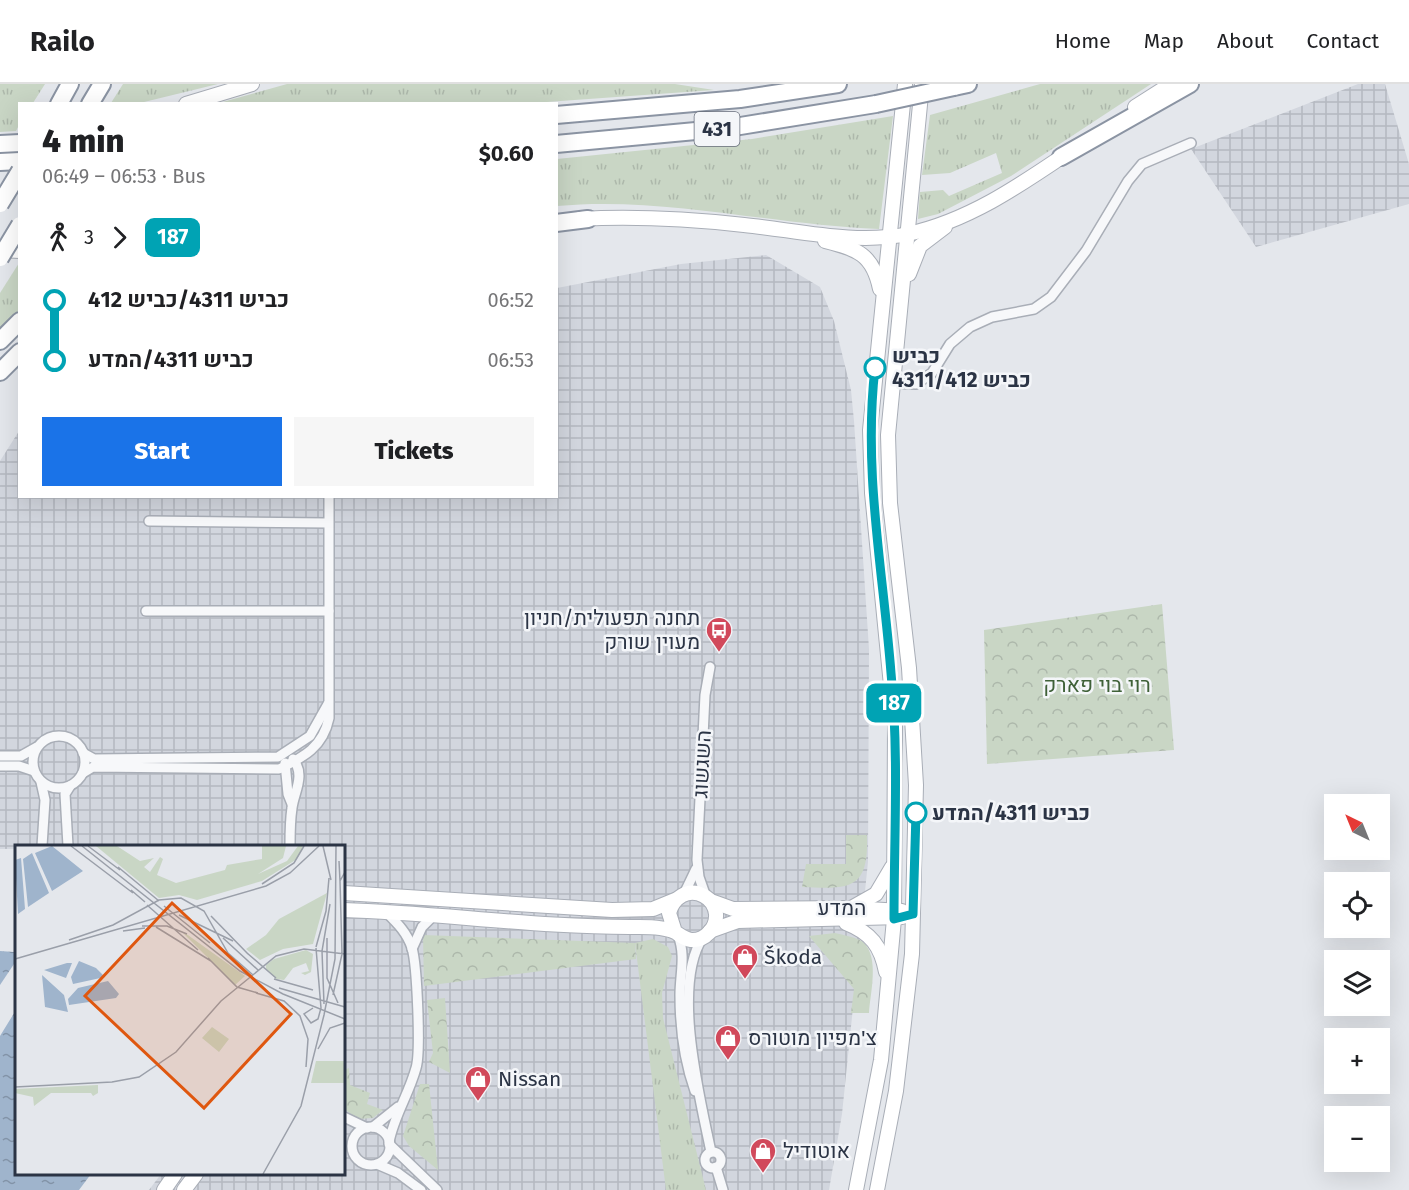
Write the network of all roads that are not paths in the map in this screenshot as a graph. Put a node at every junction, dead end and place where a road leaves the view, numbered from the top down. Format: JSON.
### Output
{"nodes":[{"id":1,"x":70,"y":84,"type":"edge"},
{"id":2,"x":102,"y":84,"type":"edge"},
{"id":3,"x":252,"y":84,"type":"edge"},
{"id":4,"x":838,"y":84,"type":"edge"},
{"id":5,"x":905,"y":84,"type":"edge"},
{"id":6,"x":922,"y":84,"type":"edge"},
{"id":7,"x":1171,"y":84,"type":"edge"},
{"id":8,"x":1190,"y":84,"type":"edge"},
{"id":9,"x":961,"y":86,"type":"edge"},
{"id":10,"x":60,"y":102,"type":"edge"},
{"id":11,"x":91,"y":102,"type":"edge"},
{"id":12,"x":193,"y":102,"type":"edge"},
{"id":13,"x":558,"y":115,"type":"edge"},
{"id":14,"x":689,"y":132,"type":"junction"},
{"id":15,"x":18,"y":138,"type":"edge"},
{"id":16,"x":0,"y":142,"type":"edge"},
{"id":17,"x":18,"y":143,"type":"edge"},
{"id":18,"x":1191,"y":143,"type":"dead end"},
{"id":19,"x":558,"y":144,"type":"edge"},
{"id":20,"x":558,"y":150,"type":"edge"},
{"id":21,"x":1061,"y":157,"type":"junction"},
{"id":22,"x":18,"y":160,"type":"edge"},
{"id":23,"x":0,"y":162,"type":"edge"},
{"id":24,"x":18,"y":174,"type":"edge"},
{"id":25,"x":18,"y":183,"type":"edge"},
{"id":26,"x":0,"y":185,"type":"edge"},
{"id":27,"x":0,"y":204,"type":"edge"},
{"id":28,"x":969,"y":213,"type":"junction"},
{"id":29,"x":588,"y":219,"type":"joint"},
{"id":30,"x":558,"y":222,"type":"edge"},
{"id":31,"x":18,"y":228,"type":"edge"},
{"id":32,"x":776,"y":229,"type":"junction"},
{"id":33,"x":906,"y":234,"type":"junction"},
{"id":34,"x":888,"y":236,"type":"junction"},
{"id":35,"x":0,"y":250,"type":"edge"},
{"id":36,"x":18,"y":251,"type":"edge"},
{"id":37,"x":0,"y":258,"type":"edge"},
{"id":38,"x":882,"y":302,"type":"junction"},
{"id":39,"x":901,"y":305,"type":"junction"},
{"id":40,"x":18,"y":323,"type":"edge"},
{"id":41,"x":0,"y":341,"type":"edge"},
{"id":42,"x":18,"y":354,"type":"edge"},
{"id":43,"x":0,"y":372,"type":"edge"},
{"id":44,"x":892,"y":383,"type":"junction"},
{"id":45,"x":329,"y":498,"type":"edge"},
{"id":46,"x":148,"y":521,"type":"dead end"},
{"id":47,"x":328,"y":523,"type":"junction"},
{"id":48,"x":146,"y":611,"type":"dead end"},
{"id":49,"x":328,"y":611,"type":"junction"},
{"id":50,"x":710,"y":667,"type":"dead end"},
{"id":51,"x":329,"y":702,"type":"junction"},
{"id":52,"x":37,"y":747,"type":"junction"},
{"id":53,"x":286,"y":752,"type":"junction"},
{"id":54,"x":83,"y":753,"type":"junction"},
{"id":55,"x":0,"y":756,"type":"edge"},
{"id":56,"x":296,"y":761,"type":"junction"},
{"id":57,"x":0,"y":766,"type":"edge"},
{"id":58,"x":285,"y":766,"type":"junction"},
{"id":59,"x":33,"y":771,"type":"junction"},
{"id":60,"x":83,"y":773,"type":"junction"},
{"id":61,"x":42,"y":782,"type":"junction"},
{"id":62,"x":70,"y":786,"type":"junction"},
{"id":63,"x":292,"y":804,"type":"junction"},
{"id":64,"x":42,"y":845,"type":"edge"},
{"id":65,"x":68,"y":845,"type":"edge"},
{"id":66,"x":290,"y":845,"type":"edge"},
{"id":67,"x":896,"y":853,"type":"junction"},
{"id":68,"x":698,"y":860,"type":"junction"},
{"id":69,"x":345,"y":893,"type":"edge"},
{"id":70,"x":680,"y":897,"type":"junction"},
{"id":71,"x":708,"y":899,"type":"junction"},
{"id":72,"x":850,"y":908,"type":"junction"},
{"id":73,"x":345,"y":910,"type":"edge"},
{"id":74,"x":385,"y":911,"type":"junction"},
{"id":75,"x":894,"y":914,"type":"junction"},
{"id":76,"x":913,"y":914,"type":"junction"},
{"id":77,"x":434,"y":915,"type":"junction"},
{"id":78,"x":842,"y":921,"type":"junction"},
{"id":79,"x":677,"y":934,"type":"junction"},
{"id":80,"x":707,"y":934,"type":"junction"},
{"id":81,"x":412,"y":949,"type":"junction"},
{"id":82,"x":888,"y":990,"type":"junction"},
{"id":83,"x":402,"y":1104,"type":"junction"},
{"id":84,"x":345,"y":1117,"type":"edge"},
{"id":85,"x":704,"y":1119,"type":"junction"},
{"id":86,"x":370,"y":1127,"type":"junction"},
{"id":87,"x":345,"y":1135,"type":"edge"},
{"id":88,"x":389,"y":1143,"type":"junction"},
{"id":89,"x":352,"y":1145,"type":"junction"},
{"id":90,"x":376,"y":1164,"type":"junction"},
{"id":91,"x":174,"y":1175,"type":"edge"},
{"id":92,"x":195,"y":1175,"type":"edge"},
{"id":93,"x":164,"y":1190,"type":"edge"},
{"id":94,"x":184,"y":1190,"type":"edge"},
{"id":95,"x":421,"y":1190,"type":"edge"},
{"id":96,"x":437,"y":1190,"type":"edge"},
{"id":97,"x":723,"y":1190,"type":"edge"},
{"id":98,"x":856,"y":1190,"type":"edge"},
{"id":99,"x":877,"y":1190,"type":"edge"}],
"edges":[{"from":1,"to":10,"type":"highway"},
{"from":2,"to":11,"type":"highway"},
{"from":3,"to":12,"type":"main road"},
{"from":4,"to":13,"type":"highway","number":"431"},
{"from":5,"to":34,"type":"main road"},
{"from":6,"to":33,"type":"main road"},
{"from":7,"to":21,"type":"main road"},
{"from":8,"to":21,"type":"highway"},
{"from":9,"to":14,"type":"highway","number":"431","bridge":true},
{"from":14,"to":19,"type":"highway","number":"431"},
{"from":14,"to":20,"type":"highway"},
{"from":15,"to":16,"type":"main road"},
{"from":16,"to":17,"type":"highway"},
{"from":18,"to":44,"type":"street"},
{"from":21,"to":28,"type":"main road"},
{"from":22,"to":23,"type":"highway"},
{"from":24,"to":27,"type":"highway","bridge":true},
{"from":25,"to":26,"type":"highway"},
{"from":28,"to":33,"type":"main road"},
{"from":28,"to":39,"type":"main road"},
{"from":29,"to":30,"type":"highway"},
{"from":29,"to":32,"type":"main road"},
{"from":31,"to":37,"type":"highway","bridge":true},
{"from":32,"to":34,"type":"main road"},
{"from":32,"to":38,"type":"main road"},
{"from":33,"to":34,"type":"main road"},
{"from":33,"to":39,"type":"main road"},
{"from":34,"to":38,"type":"main road"},
{"from":35,"to":36,"type":"main road"},
{"from":38,"to":67,"type":"main road"},
{"from":39,"to":44,"type":"main road"},
{"from":40,"to":41,"type":"highway"},
{"from":42,"to":43,"type":"highway"},
{"from":44,"to":76,"type":"main road"},
{"from":45,"to":47,"type":"street"},
{"from":46,"to":47,"type":"street"},
{"from":47,"to":49,"type":"street"},
{"from":48,"to":49,"type":"street"},
{"from":49,"to":51,"type":"street"},
{"from":50,"to":68,"type":"street","name":"השגשוג"},
{"from":51,"to":53,"type":"street"},
{"from":51,"to":56,"type":"street"},
{"from":52,"to":54,"type":"street"},
{"from":52,"to":55,"type":"street"},
{"from":52,"to":59,"type":"street"},
{"from":53,"to":54,"type":"street"},
{"from":53,"to":56,"type":"street"},
{"from":53,"to":58,"type":"street"},
{"from":54,"to":60,"type":"street"},
{"from":56,"to":58,"type":"street"},
{"from":56,"to":63,"type":"street"},
{"from":57,"to":59,"type":"street"},
{"from":58,"to":60,"type":"street"},
{"from":58,"to":63,"type":"street"},
{"from":59,"to":61,"type":"street"},
{"from":60,"to":62,"type":"street"},
{"from":61,"to":62,"type":"street"},
{"from":61,"to":64,"type":"street"},
{"from":62,"to":65,"type":"street"},
{"from":63,"to":66,"type":"street"},
{"from":67,"to":72,"type":"main road"},
{"from":67,"to":75,"type":"main road"},
{"from":68,"to":70,"type":"street","name":"השגשוג"},
{"from":68,"to":71,"type":"street","name":"השגשוג"},
{"from":69,"to":70,"type":"main road"},
{"from":70,"to":71,"type":"main road"},
{"from":70,"to":79,"type":"main road"},
{"from":71,"to":72,"type":"main road","name":"המדע"},
{"from":71,"to":80,"type":"main road"},
{"from":72,"to":75,"type":"main road","name":"המדע"},
{"from":73,"to":74,"type":"main road"},
{"from":74,"to":77,"type":"main road"},
{"from":74,"to":81,"type":"street"},
{"from":75,"to":76,"type":"main road","name":"המדע"},
{"from":75,"to":78,"type":"main road","name":"המדע"},
{"from":75,"to":82,"type":"main road"},
{"from":76,"to":99,"type":"main road"},
{"from":77,"to":79,"type":"main road"},
{"from":77,"to":81,"type":"street"},
{"from":78,"to":80,"type":"main road","name":"המדע"},
{"from":78,"to":82,"type":"main road"},
{"from":79,"to":80,"type":"main road"},
{"from":79,"to":85,"type":"street"},
{"from":80,"to":85,"type":"street"},
{"from":81,"to":83,"type":"street"},
{"from":82,"to":98,"type":"main road"},
{"from":83,"to":86,"type":"street"},
{"from":83,"to":88,"type":"street"},
{"from":84,"to":86,"type":"street"},
{"from":85,"to":97,"type":"street"},
{"from":86,"to":88,"type":"street"},
{"from":86,"to":89,"type":"street"},
{"from":87,"to":89,"type":"street"},
{"from":88,"to":90,"type":"street"},
{"from":88,"to":96,"type":"street"},
{"from":89,"to":90,"type":"street"},
{"from":90,"to":95,"type":"street"},
{"from":91,"to":93,"type":"main road"},
{"from":92,"to":94,"type":"main road"}]}
